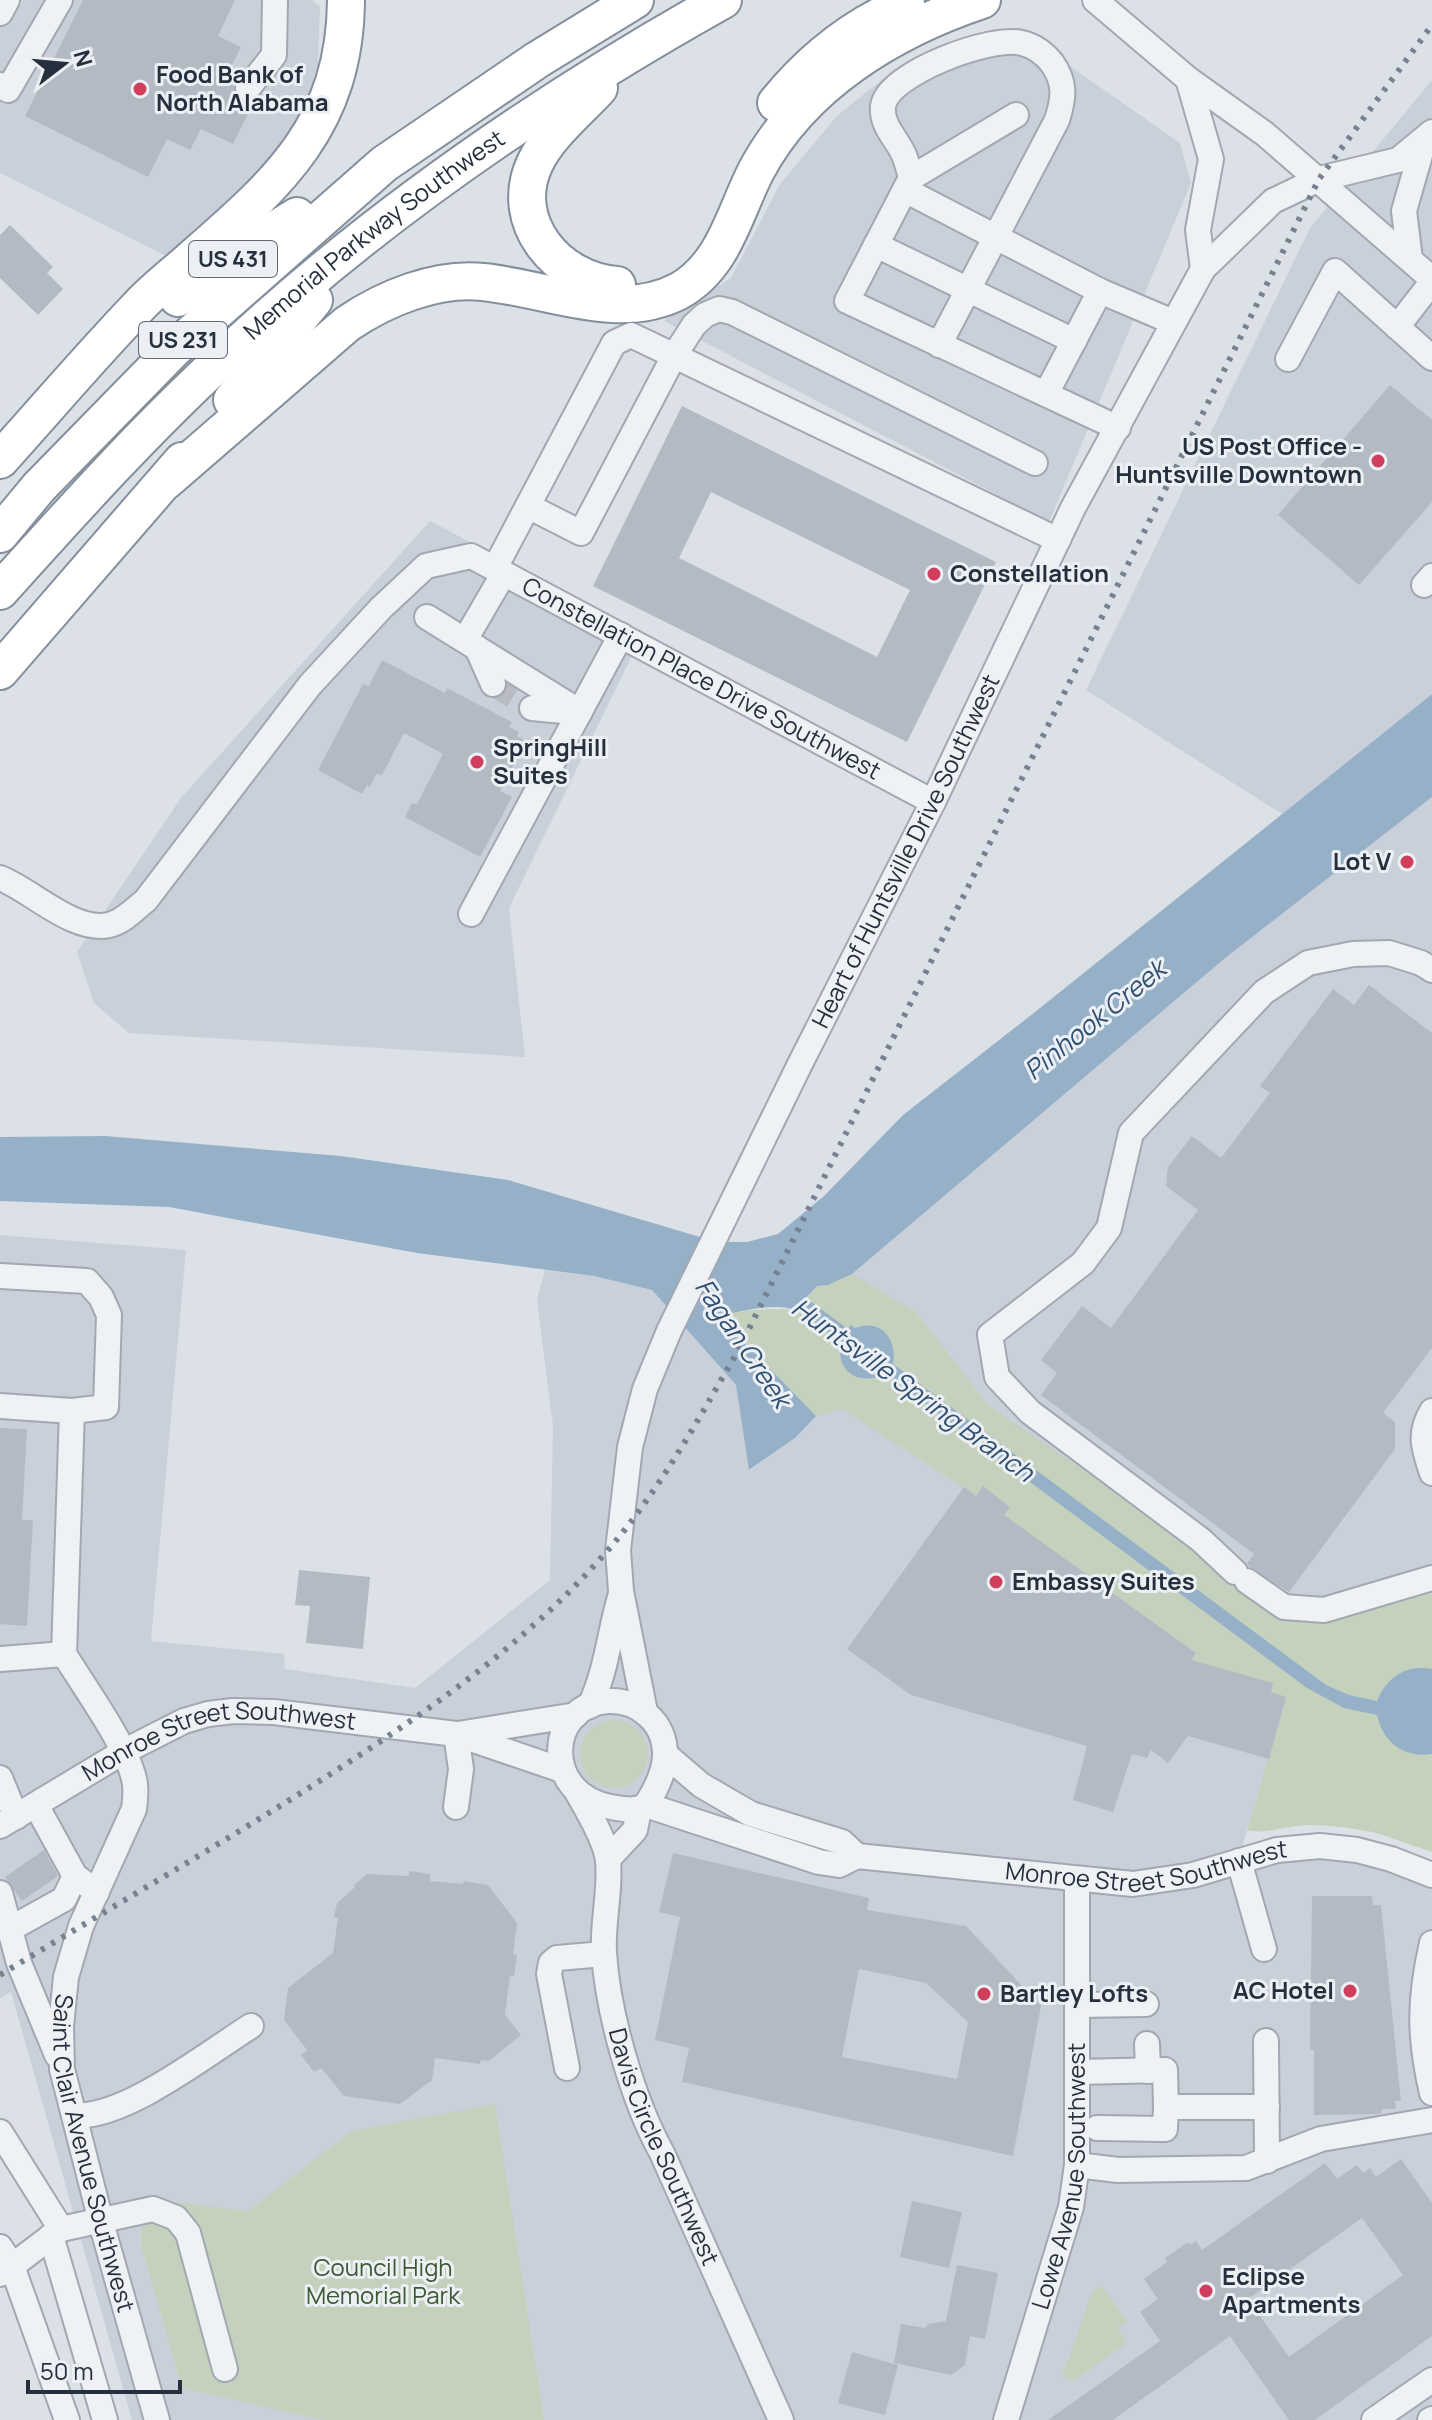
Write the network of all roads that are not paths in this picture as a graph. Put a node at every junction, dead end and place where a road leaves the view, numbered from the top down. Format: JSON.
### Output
{"nodes":[{"id":1,"x":7,"y":0,"type":"edge"},
{"id":2,"x":60,"y":0,"type":"edge"},
{"id":3,"x":275,"y":0,"type":"edge"},
{"id":4,"x":346,"y":0,"type":"edge"},
{"id":5,"x":635,"y":0,"type":"edge"},
{"id":6,"x":723,"y":0,"type":"edge"},
{"id":7,"x":914,"y":0,"type":"edge"},
{"id":8,"x":982,"y":0,"type":"edge"},
{"id":9,"x":1095,"y":0,"type":"edge"},
{"id":10,"x":0,"y":13,"type":"edge"},
{"id":11,"x":631,"y":52,"type":"junction"},
{"id":12,"x":1188,"y":79,"type":"junction"},
{"id":13,"x":0,"y":85,"type":"edge"},
{"id":14,"x":248,"y":88,"type":"dead end"},
{"id":15,"x":1016,"y":115,"type":"dead end"},
{"id":16,"x":1428,"y":136,"type":"edge"},
{"id":17,"x":384,"y":164,"type":"junction"},
{"id":18,"x":1319,"y":179,"type":"junction"},
{"id":19,"x":908,"y":184,"type":"junction"},
{"id":20,"x":368,"y":234,"type":"junction"},
{"id":21,"x":996,"y":236,"type":"junction"},
{"id":22,"x":876,"y":245,"type":"junction"},
{"id":23,"x":1410,"y":259,"type":"junction"},
{"id":24,"x":1203,"y":269,"type":"junction"},
{"id":25,"x":1432,"y":280,"type":"edge"},
{"id":26,"x":969,"y":291,"type":"junction"},
{"id":27,"x":1100,"y":291,"type":"junction"},
{"id":28,"x":1173,"y":322,"type":"junction"},
{"id":29,"x":1397,"y":327,"type":"junction"},
{"id":30,"x":1074,"y":341,"type":"junction"},
{"id":31,"x":939,"y":345,"type":"junction"},
{"id":32,"x":674,"y":356,"type":"junction"},
{"id":33,"x":1432,"y":358,"type":"edge"},
{"id":34,"x":1288,"y":359,"type":"dead end"},
{"id":35,"x":88,"y":363,"type":"junction"},
{"id":36,"x":1046,"y":394,"type":"junction"},
{"id":37,"x":1118,"y":428,"type":"junction"},
{"id":38,"x":0,"y":460,"type":"edge"},
{"id":39,"x":1035,"y":463,"type":"dead end"},
{"id":40,"x":166,"y":481,"type":"junction"},
{"id":41,"x":528,"y":506,"type":"junction"},
{"id":42,"x":0,"y":534,"type":"edge"},
{"id":43,"x":1058,"y":540,"type":"junction"},
{"id":44,"x":499,"y":570,"type":"junction"},
{"id":45,"x":0,"y":591,"type":"edge"},
{"id":46,"x":427,"y":617,"type":"dead end"},
{"id":47,"x":621,"y":635,"type":"junction"},
{"id":48,"x":471,"y":644,"type":"junction"},
{"id":49,"x":0,"y":671,"type":"edge"},
{"id":50,"x":493,"y":684,"type":"tunnel mouth"},
{"id":51,"x":532,"y":708,"type":"tunnel mouth"},
{"id":52,"x":580,"y":712,"type":"junction"},
{"id":53,"x":933,"y":802,"type":"junction"},
{"id":54,"x":0,"y":878,"type":"edge"},
{"id":55,"x":471,"y":914,"type":"dead end"},
{"id":56,"x":1432,"y":970,"type":"edge"},
{"id":57,"x":0,"y":1276,"type":"edge"},
{"id":58,"x":0,"y":1406,"type":"edge"},
{"id":59,"x":72,"y":1411,"type":"junction"},
{"id":60,"x":1432,"y":1411,"type":"edge"},
{"id":61,"x":1432,"y":1473,"type":"edge"},
{"id":62,"x":1432,"y":1578,"type":"edge"},
{"id":63,"x":621,"y":1591,"type":"junction"},
{"id":64,"x":64,"y":1654,"type":"junction"},
{"id":65,"x":0,"y":1659,"type":"edge"},
{"id":66,"x":583,"y":1710,"type":"junction"},
{"id":67,"x":645,"y":1712,"type":"junction"},
{"id":68,"x":456,"y":1734,"type":"junction"},
{"id":69,"x":123,"y":1752,"type":"junction"},
{"id":70,"x":665,"y":1754,"type":"junction"},
{"id":71,"x":562,"y":1770,"type":"junction"},
{"id":72,"x":0,"y":1778,"type":"edge"},
{"id":73,"x":578,"y":1794,"type":"junction"},
{"id":74,"x":456,"y":1807,"type":"dead end"},
{"id":75,"x":643,"y":1808,"type":"junction"},
{"id":76,"x":17,"y":1816,"type":"edge"},
{"id":77,"x":857,"y":1856,"type":"junction"},
{"id":78,"x":608,"y":1859,"type":"junction"},
{"id":79,"x":1239,"y":1861,"type":"junction"},
{"id":80,"x":1432,"y":1875,"type":"edge"},
{"id":81,"x":75,"y":1876,"type":"junction"},
{"id":82,"x":1077,"y":1879,"type":"junction"},
{"id":83,"x":97,"y":1892,"type":"junction"},
{"id":84,"x":0,"y":1893,"type":"edge"},
{"id":85,"x":6,"y":1921,"type":"edge"},
{"id":86,"x":1432,"y":1943,"type":"edge"},
{"id":87,"x":1264,"y":1949,"type":"dead end"},
{"id":88,"x":604,"y":1954,"type":"junction"},
{"id":89,"x":1146,"y":2004,"type":"dead end"},
{"id":90,"x":1077,"y":2005,"type":"junction"},
{"id":91,"x":251,"y":2026,"type":"dead end"},
{"id":92,"x":1266,"y":2041,"type":"dead end"},
{"id":93,"x":1147,"y":2044,"type":"dead end"},
{"id":94,"x":567,"y":2068,"type":"dead end"},
{"id":95,"x":62,"y":2069,"type":"junction"},
{"id":96,"x":1148,"y":2071,"type":"junction"},
{"id":97,"x":1077,"y":2072,"type":"junction"},
{"id":98,"x":1432,"y":2093,"type":"edge"},
{"id":99,"x":1166,"y":2107,"type":"junction"},
{"id":100,"x":1267,"y":2107,"type":"junction"},
{"id":101,"x":74,"y":2115,"type":"junction"},
{"id":102,"x":1432,"y":2120,"type":"edge"},
{"id":103,"x":1097,"y":2128,"type":"dead end"},
{"id":104,"x":0,"y":2132,"type":"edge"},
{"id":105,"x":1267,"y":2161,"type":"junction"},
{"id":106,"x":1077,"y":2165,"type":"junction"},
{"id":107,"x":100,"y":2219,"type":"junction"},
{"id":108,"x":56,"y":2233,"type":"junction"},
{"id":109,"x":4,"y":2262,"type":"edge"},
{"id":110,"x":225,"y":2369,"type":"dead end"},
{"id":111,"x":1432,"y":2380,"type":"edge"},
{"id":112,"x":67,"y":2420,"type":"edge"},
{"id":113,"x":105,"y":2420,"type":"edge"},
{"id":114,"x":157,"y":2420,"type":"edge"},
{"id":115,"x":781,"y":2420,"type":"edge"},
{"id":116,"x":1006,"y":2420,"type":"edge"},
{"id":117,"x":1374,"y":2420,"type":"edge"}],
"edges":[{"from":1,"to":10,"type":"street"},
{"from":2,"to":13,"type":"street"},
{"from":3,"to":14,"type":"street"},
{"from":4,"to":35,"type":"highway"},
{"from":5,"to":17,"type":"highway","name":"Memorial Parkway Southwest","number":"US 231"},
{"from":6,"to":11,"type":"highway","name":"Memorial Parkway Southwest","number":"US 231"},
{"from":7,"to":11,"type":"highway"},
{"from":8,"to":40,"type":"highway"},
{"from":9,"to":12,"type":"street"},
{"from":11,"to":20,"type":"highway","name":"Memorial Parkway Southwest","number":"US 231"},
{"from":12,"to":18,"type":"street"},
{"from":12,"to":24,"type":"street"},
{"from":15,"to":19,"type":"street"},
{"from":16,"to":18,"type":"street","name":"Heart of Huntsville Drive Southwest"},
{"from":16,"to":23,"type":"street"},
{"from":17,"to":35,"type":"highway","number":"US 431"},
{"from":17,"to":42,"type":"highway","name":"Memorial Parkway Southwest","number":"US 231"},
{"from":18,"to":23,"type":"street"},
{"from":18,"to":24,"type":"street","name":"Heart of Huntsville Drive Southwest"},
{"from":19,"to":21,"type":"street"},
{"from":19,"to":21,"type":"street"},
{"from":19,"to":22,"type":"street"},
{"from":20,"to":40,"type":"highway"},
{"from":20,"to":45,"type":"highway","name":"Memorial Parkway Southwest","number":"US 231"},
{"from":21,"to":26,"type":"street"},
{"from":21,"to":27,"type":"street"},
{"from":22,"to":26,"type":"street"},
{"from":22,"to":31,"type":"street"},
{"from":23,"to":25,"type":"street"},
{"from":24,"to":28,"type":"street","name":"Heart of Huntsville Drive Southwest"},
{"from":25,"to":29,"type":"street"},
{"from":26,"to":30,"type":"street"},
{"from":26,"to":31,"type":"street"},
{"from":27,"to":28,"type":"street"},
{"from":27,"to":30,"type":"street"},
{"from":28,"to":37,"type":"street","name":"Heart of Huntsville Drive Southwest"},
{"from":29,"to":33,"type":"street"},
{"from":29,"to":34,"type":"street"},
{"from":30,"to":36,"type":"street"},
{"from":31,"to":36,"type":"street"},
{"from":32,"to":39,"type":"street"},
{"from":32,"to":41,"type":"street"},
{"from":32,"to":41,"type":"street"},
{"from":32,"to":43,"type":"street"},
{"from":35,"to":38,"type":"highway","number":"US 431"},
{"from":36,"to":37,"type":"street"},
{"from":37,"to":43,"type":"street","name":"Heart of Huntsville Drive Southwest"},
{"from":40,"to":49,"type":"highway"},
{"from":41,"to":44,"type":"street"},
{"from":43,"to":53,"type":"street","name":"Heart of Huntsville Drive Southwest"},
{"from":44,"to":47,"type":"street","name":"Constellation Place Drive Southwest"},
{"from":44,"to":48,"type":"street"},
{"from":44,"to":54,"type":"street","name":"Constellation Place Drive Southwest"},
{"from":46,"to":48,"type":"street"},
{"from":47,"to":52,"type":"street"},
{"from":47,"to":53,"type":"street","name":"Constellation Place Drive Southwest"},
{"from":48,"to":50,"type":"street"},
{"from":48,"to":52,"type":"street"},
{"from":51,"to":52,"type":"street"},
{"from":52,"to":55,"type":"street"},
{"from":53,"to":63,"type":"street","name":"Heart of Huntsville Drive Southwest"},
{"from":56,"to":62,"type":"street"},
{"from":57,"to":59,"type":"street"},
{"from":58,"to":59,"type":"street"},
{"from":59,"to":64,"type":"street"},
{"from":60,"to":61,"type":"street"},
{"from":63,"to":66,"type":"street","name":"Heart of Huntsville Drive Southwest"},
{"from":63,"to":67,"type":"street","name":"Heart of Huntsville Drive Southwest"},
{"from":64,"to":65,"type":"street"},
{"from":64,"to":69,"type":"street","name":"Saint Clair Avenue Southwest"},
{"from":66,"to":67,"type":"street","name":"Monroe Street Southwest"},
{"from":66,"to":68,"type":"street","name":"Monroe Street Southwest"},
{"from":66,"to":71,"type":"street"},
{"from":67,"to":70,"type":"street","name":"Monroe Street Southwest"},
{"from":68,"to":69,"type":"street","name":"Monroe Street Southwest"},
{"from":68,"to":71,"type":"street","name":"Monroe Street Southwest"},
{"from":68,"to":74,"type":"street"},
{"from":69,"to":76,"type":"street","name":"Monroe Street Southwest"},
{"from":69,"to":83,"type":"street","name":"Saint Clair Avenue Southwest"},
{"from":70,"to":75,"type":"street"},
{"from":70,"to":77,"type":"street","name":"Monroe Street Southwest"},
{"from":71,"to":73,"type":"street"},
{"from":72,"to":76,"type":"street"},
{"from":73,"to":75,"type":"street","name":"Monroe Street Southwest"},
{"from":73,"to":78,"type":"street"},
{"from":75,"to":77,"type":"street","name":"Monroe Street Southwest"},
{"from":75,"to":78,"type":"street"},
{"from":76,"to":81,"type":"street"},
{"from":77,"to":82,"type":"street","name":"Monroe Street Southwest"},
{"from":78,"to":88,"type":"street","name":"Davis Circle Southwest"},
{"from":79,"to":80,"type":"street","name":"Monroe Street Southwest"},
{"from":79,"to":82,"type":"street","name":"Monroe Street Southwest"},
{"from":79,"to":87,"type":"street"},
{"from":81,"to":83,"type":"street"},
{"from":81,"to":85,"type":"street"},
{"from":82,"to":90,"type":"street","name":"Lowe Avenue Southwest"},
{"from":83,"to":95,"type":"street","name":"Saint Clair Avenue Southwest"},
{"from":84,"to":85,"type":"street"},
{"from":85,"to":95,"type":"street"},
{"from":86,"to":98,"type":"street"},
{"from":88,"to":94,"type":"street"},
{"from":88,"to":115,"type":"street","name":"Davis Circle Southwest"},
{"from":89,"to":90,"type":"street"},
{"from":90,"to":97,"type":"street","name":"Lowe Avenue Southwest"},
{"from":91,"to":101,"type":"street"},
{"from":92,"to":100,"type":"street"},
{"from":93,"to":96,"type":"street"},
{"from":95,"to":101,"type":"street","name":"Saint Clair Avenue Southwest"},
{"from":96,"to":97,"type":"street"},
{"from":96,"to":99,"type":"street"},
{"from":97,"to":106,"type":"street","name":"Lowe Avenue Southwest"},
{"from":99,"to":100,"type":"street"},
{"from":99,"to":103,"type":"street"},
{"from":100,"to":105,"type":"street"},
{"from":101,"to":107,"type":"street","name":"Saint Clair Avenue Southwest"},
{"from":102,"to":105,"type":"street"},
{"from":104,"to":108,"type":"street"},
{"from":105,"to":106,"type":"street"},
{"from":106,"to":116,"type":"street","name":"Lowe Avenue Southwest"},
{"from":107,"to":108,"type":"street"},
{"from":107,"to":110,"type":"street"},
{"from":107,"to":114,"type":"street","name":"Saint Clair Avenue Southwest"},
{"from":108,"to":109,"type":"street"},
{"from":108,"to":113,"type":"street"},
{"from":109,"to":112,"type":"street"},
{"from":111,"to":117,"type":"street"}]}
